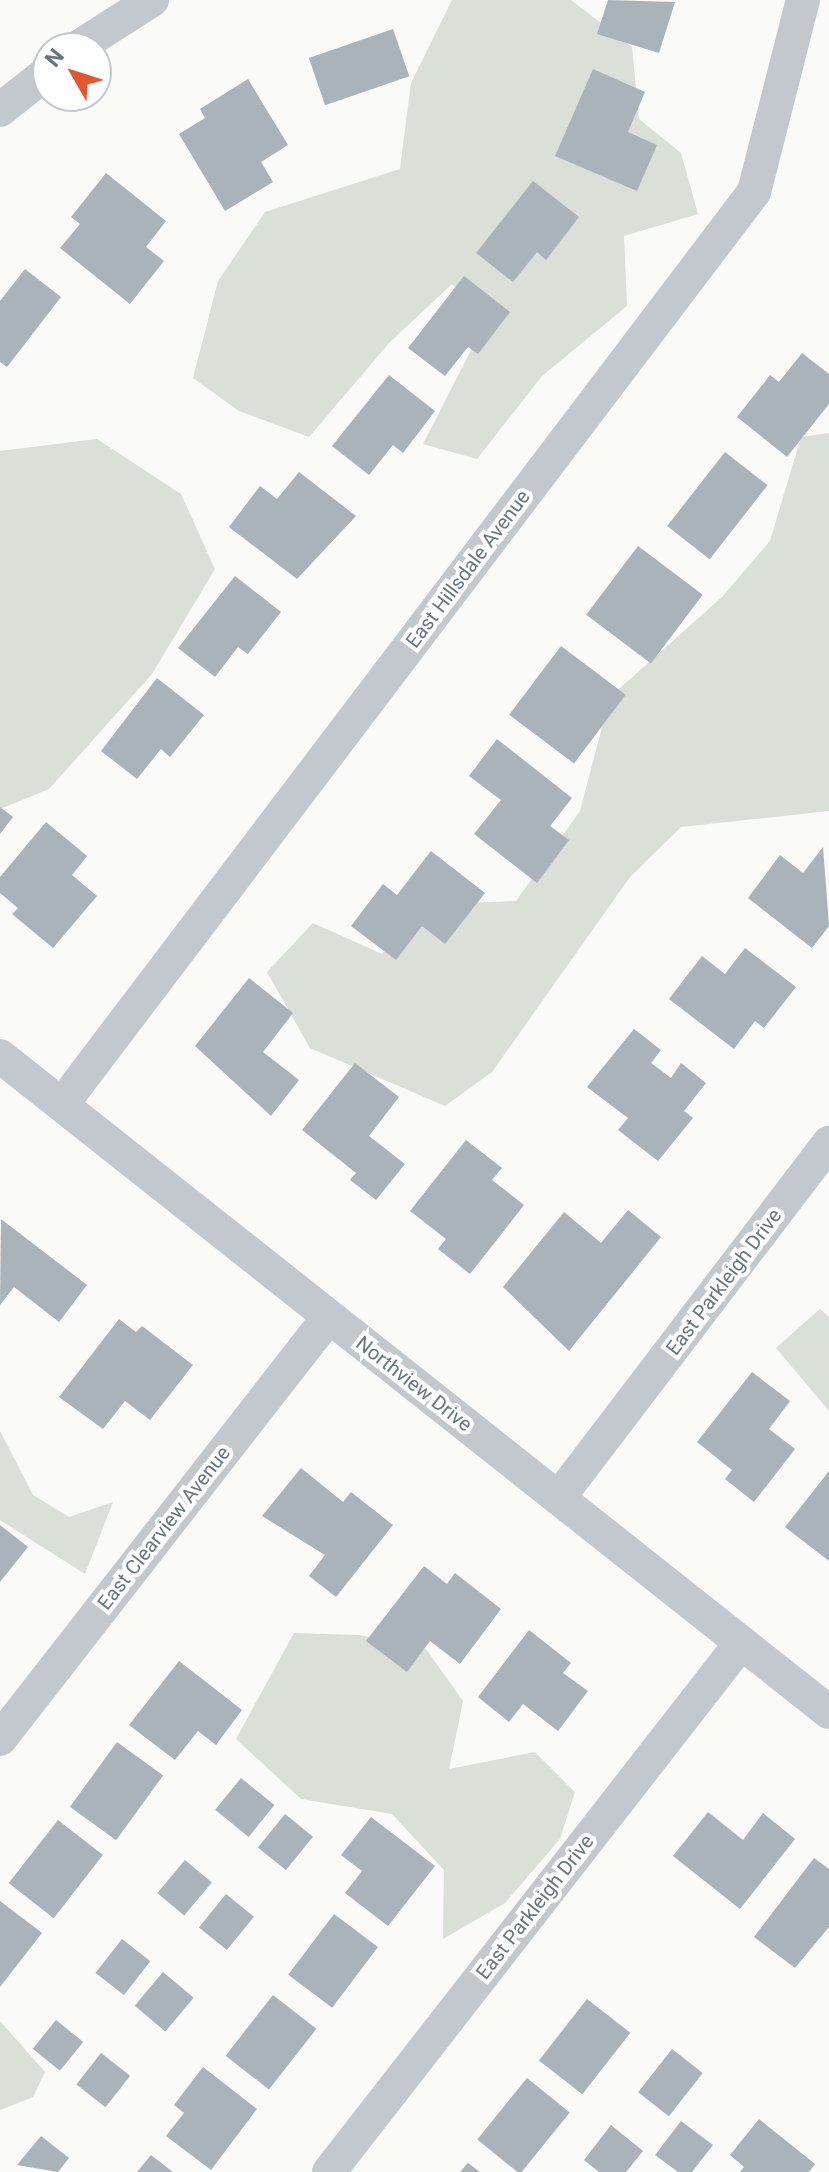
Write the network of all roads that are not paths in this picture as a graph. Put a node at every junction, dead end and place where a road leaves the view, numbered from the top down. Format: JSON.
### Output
{"nodes":[{"id":1,"x":152,"y":0,"type":"edge"},
{"id":2,"x":803,"y":0,"type":"edge"},
{"id":3,"x":102,"y":32,"type":"edge"},
{"id":4,"x":32,"y":85,"type":"edge"},
{"id":5,"x":0,"y":110,"type":"edge"},
{"id":6,"x":0,"y":1056,"type":"edge"},
{"id":7,"x":63,"y":1103,"type":"junction"},
{"id":8,"x":829,"y":1143,"type":"edge"},
{"id":9,"x":328,"y":1318,"type":"junction"},
{"id":10,"x":560,"y":1496,"type":"junction"},
{"id":11,"x":741,"y":1643,"type":"junction"},
{"id":12,"x":829,"y":1712,"type":"edge"},
{"id":13,"x":0,"y":1739,"type":"edge"},
{"id":14,"x":329,"y":2172,"type":"edge"}],
"edges":[{"from":1,"to":3,"type":"street"},
{"from":2,"to":7,"type":"street","name":"East Hillsdale Avenue"},
{"from":4,"to":5,"type":"street"},
{"from":6,"to":7,"type":"street","name":"Northview Drive"},
{"from":7,"to":9,"type":"street","name":"Northview Drive"},
{"from":8,"to":10,"type":"street","name":"East Parkleigh Drive"},
{"from":9,"to":10,"type":"street","name":"Northview Drive"},
{"from":9,"to":13,"type":"street","name":"East Clearview Avenue"},
{"from":10,"to":11,"type":"street","name":"Northview Drive"},
{"from":11,"to":12,"type":"street","name":"Northview Drive"},
{"from":11,"to":14,"type":"street","name":"East Parkleigh Drive"}]}
